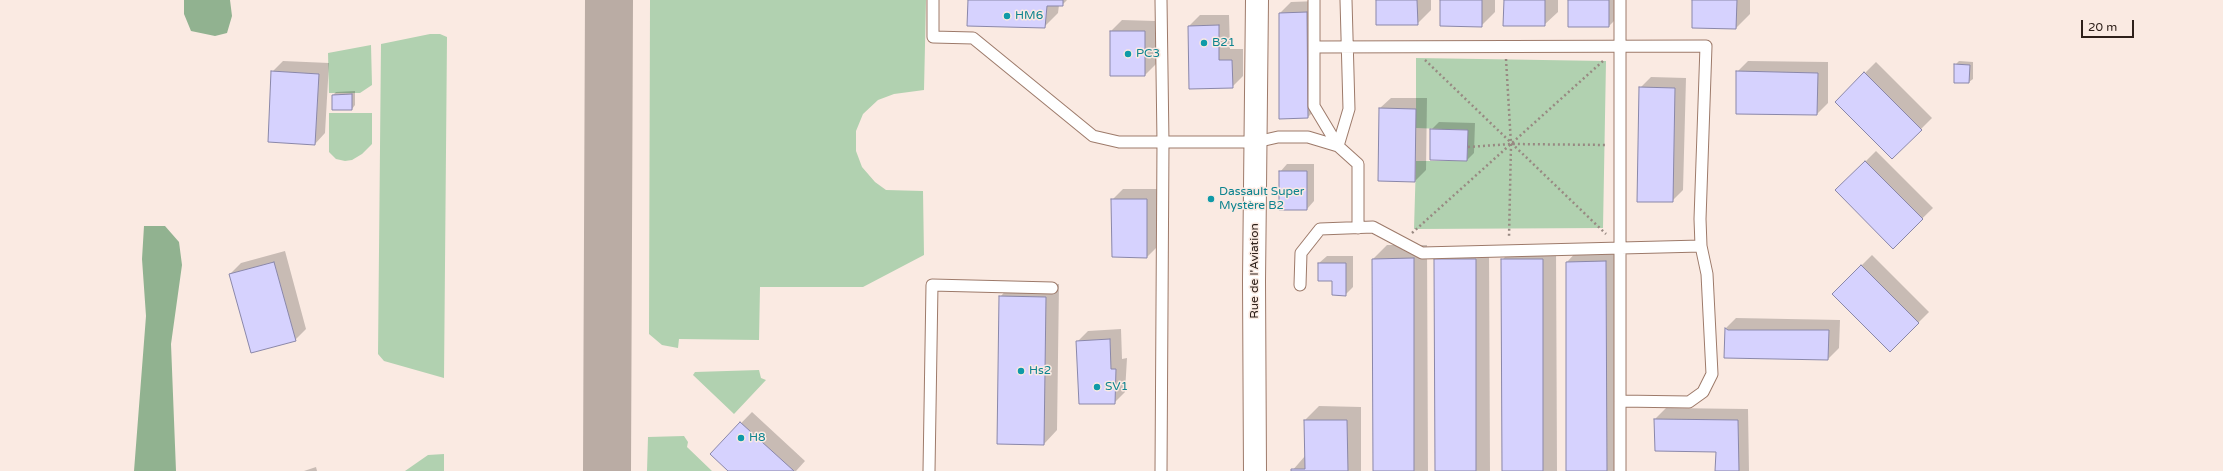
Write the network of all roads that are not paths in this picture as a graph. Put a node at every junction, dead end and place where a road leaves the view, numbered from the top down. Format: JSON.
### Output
{"nodes":[{"id":1,"x":933,"y":0,"type":"edge"},
{"id":2,"x":1161,"y":0,"type":"edge"},
{"id":3,"x":1256,"y":0,"type":"edge"},
{"id":4,"x":1314,"y":0,"type":"edge"},
{"id":5,"x":1346,"y":0,"type":"edge"},
{"id":6,"x":1620,"y":0,"type":"edge"},
{"id":7,"x":1620,"y":46,"type":"junction"},
{"id":8,"x":1314,"y":47,"type":"junction"},
{"id":9,"x":1346,"y":48,"type":"junction"},
{"id":10,"x":1163,"y":142,"type":"junction"},
{"id":11,"x":1256,"y":142,"type":"junction"},
{"id":12,"x":1338,"y":146,"type":"junction"},
{"id":13,"x":1358,"y":228,"type":"junction"},
{"id":14,"x":1701,"y":246,"type":"junction"},
{"id":15,"x":1620,"y":247,"type":"junction"},
{"id":16,"x":1300,"y":285,"type":"dead end"},
{"id":17,"x":1052,"y":288,"type":"dead end"},
{"id":18,"x":1620,"y":401,"type":"junction"},
{"id":19,"x":929,"y":471,"type":"edge"},
{"id":20,"x":1161,"y":471,"type":"edge"},
{"id":21,"x":1255,"y":471,"type":"edge"},
{"id":22,"x":1620,"y":471,"type":"edge"}],
"edges":[{"from":1,"to":10,"type":"lane"},
{"from":2,"to":10,"type":"lane"},
{"from":3,"to":11,"type":"street","name":"Rue de l'Aviation"},
{"from":4,"to":8,"type":"lane"},
{"from":5,"to":9,"type":"lane"},
{"from":6,"to":7,"type":"lane"},
{"from":7,"to":9,"type":"lane"},
{"from":7,"to":14,"type":"lane"},
{"from":7,"to":15,"type":"lane"},
{"from":8,"to":9,"type":"lane"},
{"from":8,"to":12,"type":"lane"},
{"from":9,"to":12,"type":"lane"},
{"from":10,"to":11,"type":"lane"},
{"from":10,"to":20,"type":"lane"},
{"from":11,"to":12,"type":"lane"},
{"from":11,"to":21,"type":"street","name":"Rue de l'Aviation"},
{"from":12,"to":13,"type":"lane"},
{"from":13,"to":15,"type":"lane"},
{"from":13,"to":16,"type":"lane"},
{"from":14,"to":15,"type":"lane"},
{"from":14,"to":18,"type":"lane"},
{"from":15,"to":18,"type":"lane"},
{"from":17,"to":19,"type":"lane"},
{"from":18,"to":22,"type":"lane"}]}
